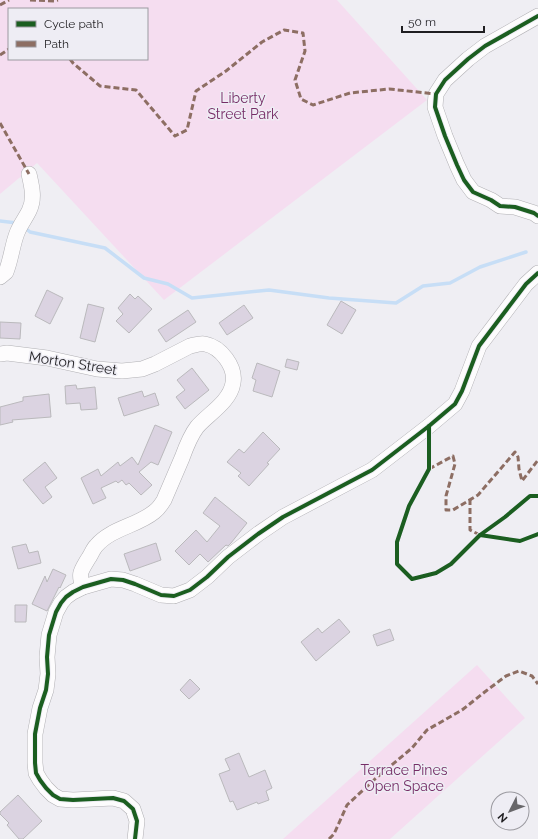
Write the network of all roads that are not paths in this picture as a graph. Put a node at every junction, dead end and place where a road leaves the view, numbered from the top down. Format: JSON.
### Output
{"nodes":[{"id":1,"x":538,"y":16,"type":"edge"},
{"id":2,"x":28,"y":174,"type":"dead end"},
{"id":3,"x":538,"y":216,"type":"edge"},
{"id":4,"x":538,"y":273,"type":"edge"},
{"id":5,"x":0,"y":276,"type":"edge"},
{"id":6,"x":0,"y":354,"type":"edge"},
{"id":7,"x":83,"y":587,"type":"junction"},
{"id":8,"x":135,"y":839,"type":"edge"}],
"edges":[{"from":1,"to":3,"type":"street"},
{"from":2,"to":5,"type":"street"},
{"from":4,"to":7,"type":"street"},
{"from":6,"to":7,"type":"street","name":"Morton Street"},
{"from":7,"to":8,"type":"street"}]}
